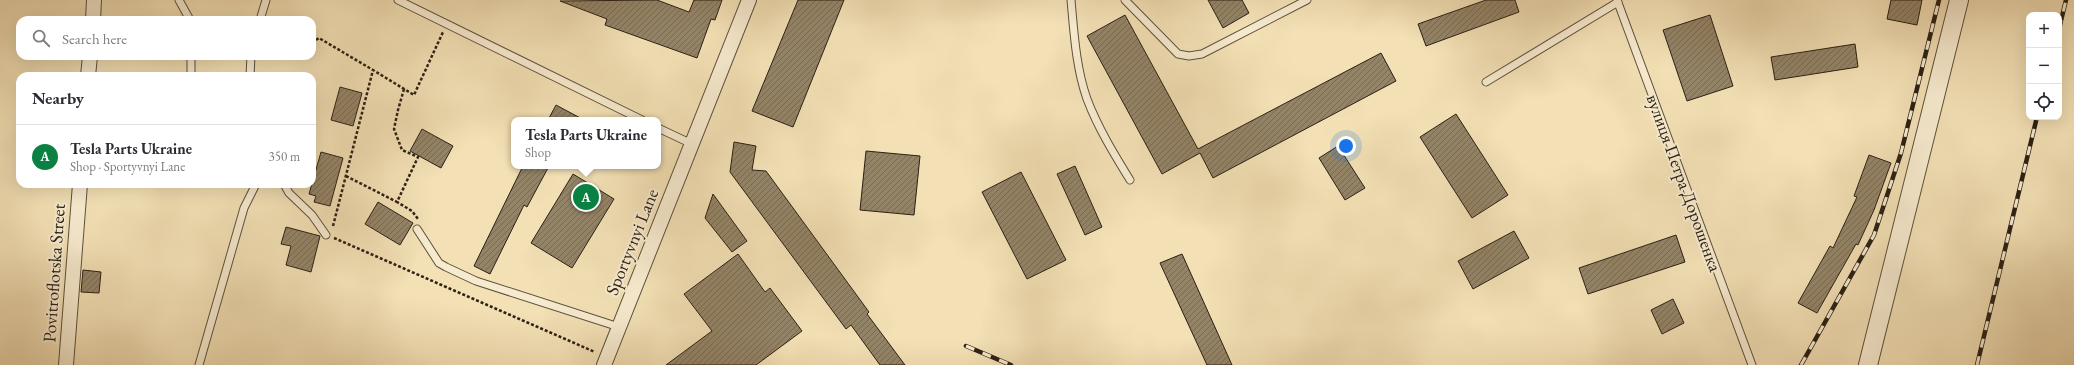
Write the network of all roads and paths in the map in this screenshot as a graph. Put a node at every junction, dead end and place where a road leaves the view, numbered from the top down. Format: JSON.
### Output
{"nodes":[{"id":1,"x":94,"y":0,"type":"edge"},
{"id":2,"x":180,"y":0,"type":"edge"},
{"id":3,"x":266,"y":0,"type":"edge"},
{"id":4,"x":398,"y":0,"type":"edge"},
{"id":5,"x":749,"y":0,"type":"edge"},
{"id":6,"x":1071,"y":0,"type":"edge"},
{"id":7,"x":1125,"y":0,"type":"edge"},
{"id":8,"x":1307,"y":0,"type":"edge"},
{"id":9,"x":1959,"y":0,"type":"edge"},
{"id":10,"x":1618,"y":1,"type":"edge"},
{"id":11,"x":93,"y":16,"type":"edge"},
{"id":12,"x":188,"y":16,"type":"edge"},
{"id":13,"x":261,"y":16,"type":"edge"},
{"id":14,"x":447,"y":24,"type":"junction"},
{"id":15,"x":316,"y":40,"type":"edge"},
{"id":16,"x":90,"y":60,"type":"edge"},
{"id":17,"x":191,"y":60,"type":"edge"},
{"id":18,"x":251,"y":60,"type":"edge"},
{"id":19,"x":373,"y":70,"type":"junction"},
{"id":20,"x":88,"y":72,"type":"edge"},
{"id":21,"x":191,"y":72,"type":"edge"},
{"id":22,"x":250,"y":72,"type":"edge"},
{"id":23,"x":1486,"y":82,"type":"dead end"},
{"id":24,"x":404,"y":89,"type":"junction"},
{"id":25,"x":636,"y":117,"type":"edge"},
{"id":26,"x":661,"y":129,"type":"edge"},
{"id":27,"x":692,"y":144,"type":"junction"},
{"id":28,"x":346,"y":176,"type":"junction"},
{"id":29,"x":1130,"y":180,"type":"dead end"},
{"id":30,"x":80,"y":188,"type":"edge"},
{"id":31,"x":254,"y":188,"type":"edge"},
{"id":32,"x":286,"y":188,"type":"edge"},
{"id":33,"x":397,"y":202,"type":"junction"},
{"id":34,"x":417,"y":229,"type":"joint"},
{"id":35,"x":328,"y":236,"type":"junction"},
{"id":36,"x":618,"y":328,"type":"junction"},
{"id":37,"x":605,"y":361,"type":"edge"},
{"id":38,"x":66,"y":365,"type":"edge"},
{"id":39,"x":199,"y":365,"type":"edge"},
{"id":40,"x":1752,"y":365,"type":"edge"},
{"id":41,"x":1868,"y":365,"type":"edge"}],
"edges":[{"from":1,"to":11,"type":"street"},
{"from":2,"to":12,"type":"lane"},
{"from":3,"to":13,"type":"lane"},
{"from":4,"to":14,"type":"lane"},
{"from":5,"to":27,"type":"street","name":"Sportyvnyi Lane"},
{"from":6,"to":29,"type":"lane"},
{"from":7,"to":8,"type":"lane"},
{"from":9,"to":41,"type":"street"},
{"from":10,"to":23,"type":"lane"},
{"from":10,"to":40,"type":"lane","name":"вулиця Петра Дорошенка"},
{"from":14,"to":24,"type":"path"},
{"from":14,"to":25,"type":"lane"},
{"from":15,"to":19,"type":"path"},
{"from":16,"to":20,"type":"street"},
{"from":17,"to":21,"type":"lane"},
{"from":18,"to":22,"type":"lane"},
{"from":19,"to":24,"type":"path"},
{"from":19,"to":28,"type":"path"},
{"from":24,"to":33,"type":"path"},
{"from":26,"to":27,"type":"lane"},
{"from":27,"to":36,"type":"street","name":"Sportyvnyi Lane"},
{"from":28,"to":33,"type":"path"},
{"from":28,"to":35,"type":"path"},
{"from":30,"to":38,"type":"street","name":"Povitroflotska Street"},
{"from":31,"to":39,"type":"lane"},
{"from":32,"to":35,"type":"lane"},
{"from":33,"to":34,"type":"path"},
{"from":34,"to":36,"type":"lane"},
{"from":35,"to":37,"type":"path"},
{"from":36,"to":37,"type":"street","name":"Sportyvnyi Lane"}]}
